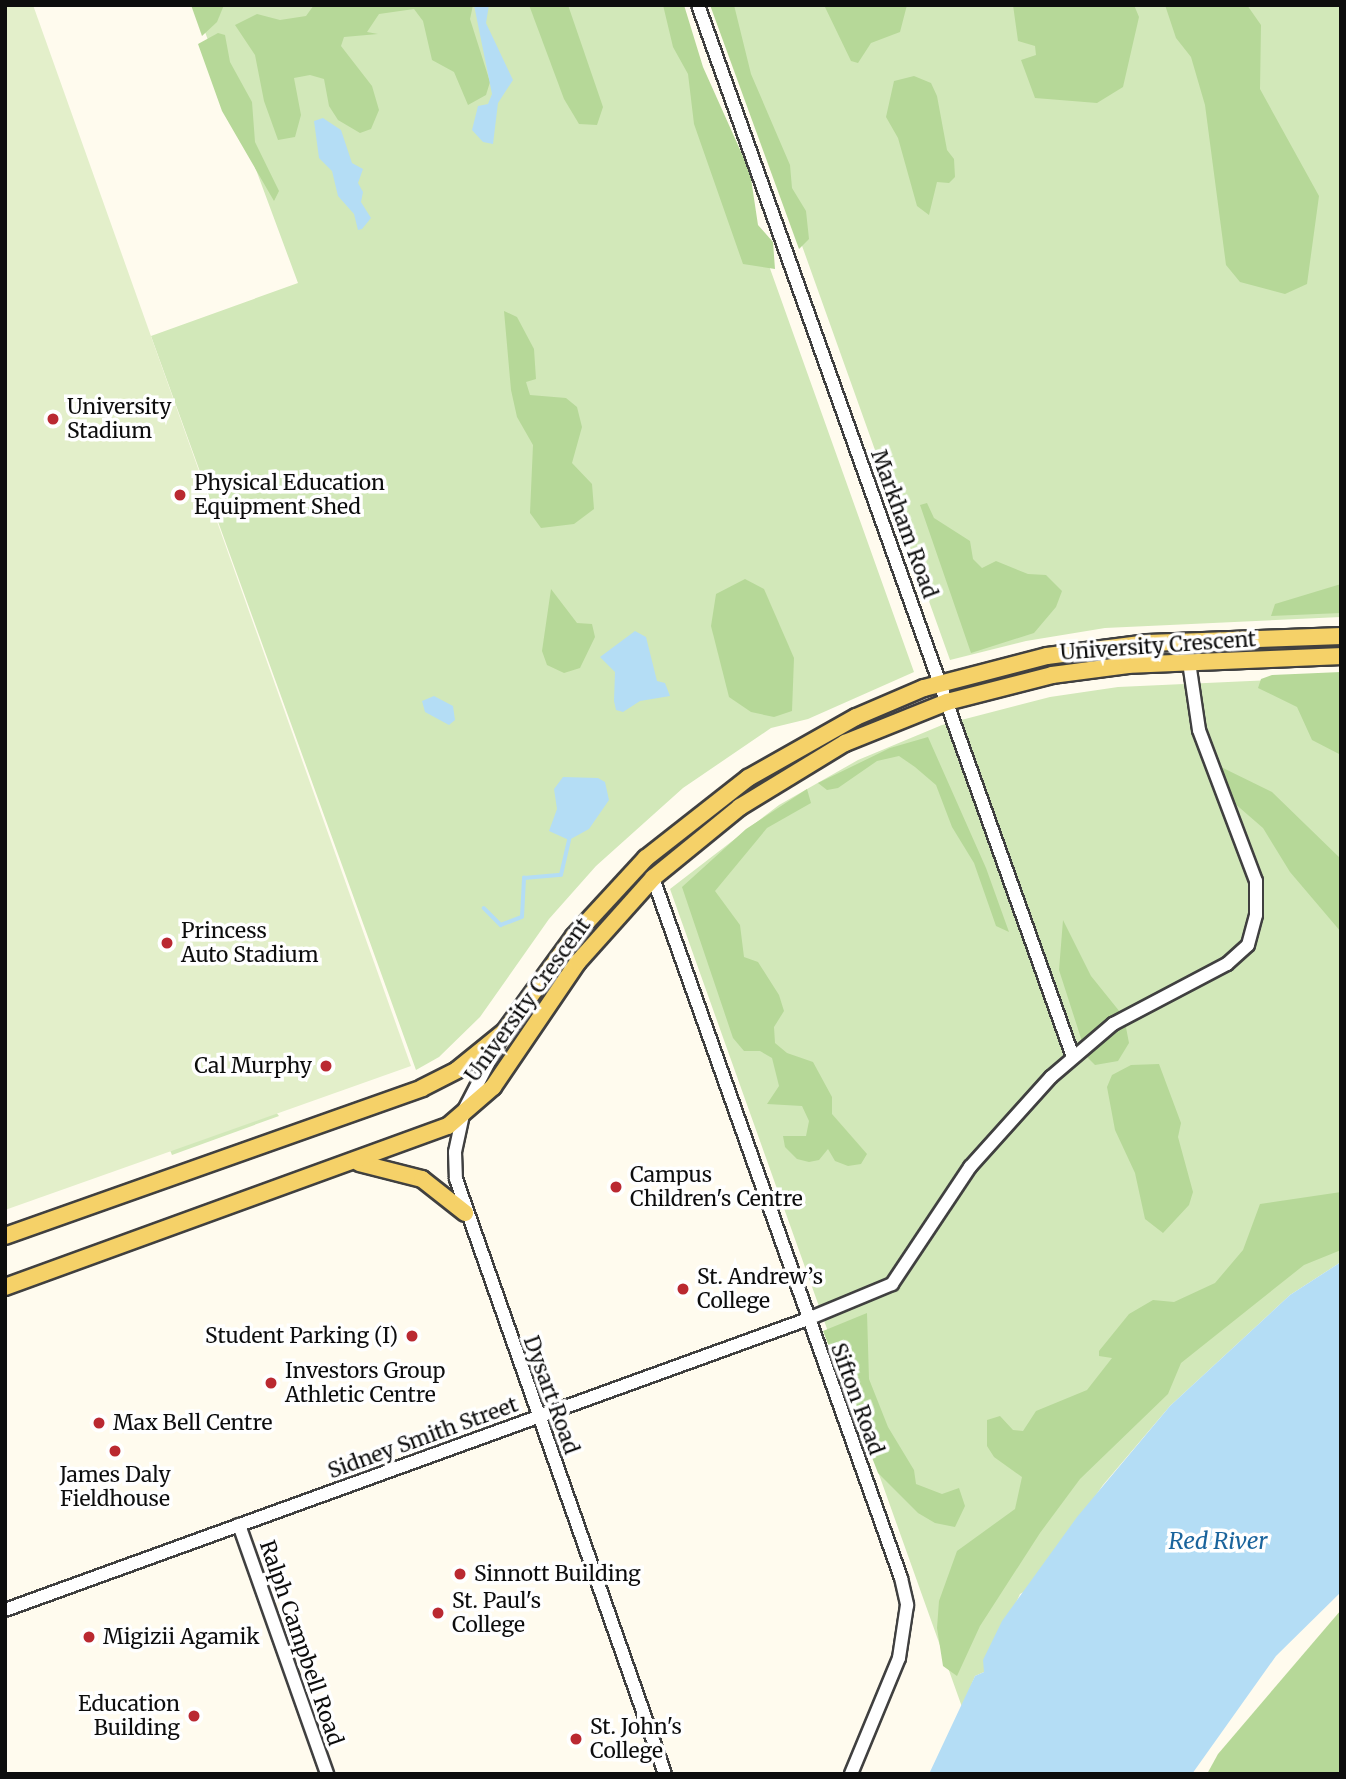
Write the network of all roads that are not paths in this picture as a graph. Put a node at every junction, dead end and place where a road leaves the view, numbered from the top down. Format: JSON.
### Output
{"nodes":[{"id":1,"x":698,"y":5,"type":"edge"},
{"id":2,"x":1341,"y":636,"type":"edge"},
{"id":3,"x":1341,"y":656,"type":"edge"},
{"id":4,"x":1189,"y":662,"type":"junction"},
{"id":5,"x":940,"y":683,"type":"junction"},
{"id":6,"x":947,"y":702,"type":"junction"},
{"id":7,"x":653,"y":878,"type":"junction"},
{"id":8,"x":505,"y":1031,"type":"junction"},
{"id":9,"x":1073,"y":1057,"type":"junction"},
{"id":10,"x":462,"y":1116,"type":"junction"},
{"id":11,"x":356,"y":1163,"type":"junction"},
{"id":12,"x":465,"y":1213,"type":"junction"},
{"id":13,"x":5,"y":1236,"type":"edge"},
{"id":14,"x":5,"y":1287,"type":"edge"},
{"id":15,"x":807,"y":1314,"type":"junction"},
{"id":16,"x":537,"y":1417,"type":"junction"},
{"id":17,"x":239,"y":1525,"type":"junction"},
{"id":18,"x":5,"y":1610,"type":"edge"},
{"id":19,"x":327,"y":1774,"type":"edge"},
{"id":20,"x":665,"y":1774,"type":"edge"},
{"id":21,"x":851,"y":1774,"type":"edge"}],
"edges":[{"from":1,"to":5,"type":"street","name":"Markham Road"},
{"from":2,"to":5,"type":"main road","name":"University Crescent"},
{"from":3,"to":4,"type":"main road","name":"University Crescent"},
{"from":4,"to":6,"type":"main road","name":"University Crescent"},
{"from":4,"to":9,"type":"street","name":"Sidney Smith Street"},
{"from":5,"to":6,"type":"street","name":"Markham Road"},
{"from":5,"to":8,"type":"main road","name":"University Crescent"},
{"from":6,"to":7,"type":"main road","name":"University Crescent"},
{"from":6,"to":9,"type":"street","name":"Markham Road"},
{"from":7,"to":10,"type":"main road","name":"University Crescent"},
{"from":7,"to":15,"type":"street","name":"Sifton Road"},
{"from":8,"to":10,"type":"street","name":"Dysart Road"},
{"from":8,"to":13,"type":"main road","name":"University Crescent"},
{"from":9,"to":15,"type":"street","name":"Sidney Smith Street"},
{"from":10,"to":11,"type":"main road","name":"University Crescent"},
{"from":10,"to":12,"type":"street","name":"Dysart Road"},
{"from":11,"to":12,"type":"main road"},
{"from":11,"to":14,"type":"main road","name":"University Crescent"},
{"from":12,"to":16,"type":"street","name":"Dysart Road"},
{"from":15,"to":16,"type":"street","name":"Sidney Smith Street"},
{"from":15,"to":21,"type":"street","name":"Sifton Road"},
{"from":16,"to":17,"type":"street","name":"Sidney Smith Street"},
{"from":16,"to":20,"type":"street","name":"Dysart Road"},
{"from":17,"to":18,"type":"street","name":"Sidney Smith Street"},
{"from":17,"to":19,"type":"street","name":"Ralph Campbell Road"}]}
